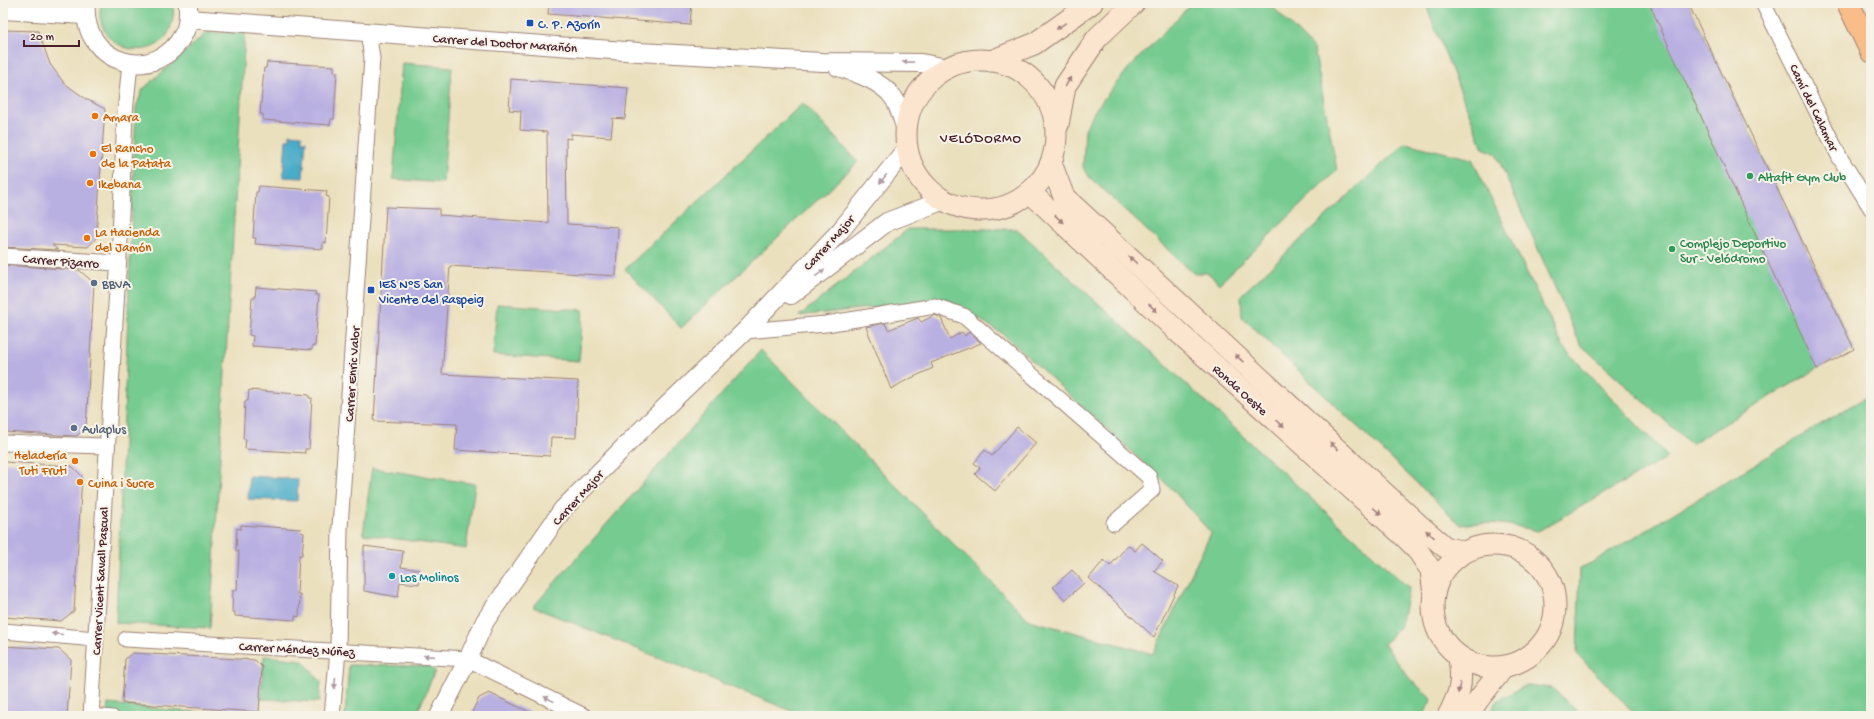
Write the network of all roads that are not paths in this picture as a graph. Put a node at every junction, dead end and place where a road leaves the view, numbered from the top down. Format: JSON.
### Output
{"nodes":[{"id":1,"x":1092,"y":3,"type":"edge"},
{"id":2,"x":1134,"y":3,"type":"edge"},
{"id":3,"x":1763,"y":3,"type":"edge"},
{"id":4,"x":1848,"y":3,"type":"edge"},
{"id":5,"x":85,"y":9,"type":"edge"},
{"id":6,"x":3,"y":10,"type":"edge"},
{"id":7,"x":188,"y":11,"type":"edge"},
{"id":8,"x":368,"y":32,"type":"junction"},
{"id":9,"x":1871,"y":51,"type":"edge"},
{"id":10,"x":992,"y":60,"type":"junction"},
{"id":11,"x":822,"y":62,"type":"junction"},
{"id":12,"x":130,"y":63,"type":"junction"},
{"id":13,"x":947,"y":68,"type":"junction"},
{"id":14,"x":1056,"y":134,"type":"junction"},
{"id":15,"x":907,"y":139,"type":"junction"},
{"id":16,"x":1051,"y":163,"type":"junction"},
{"id":17,"x":1030,"y":192,"type":"junction"},
{"id":18,"x":944,"y":200,"type":"junction"},
{"id":19,"x":1871,"y":208,"type":"edge"},
{"id":20,"x":3,"y":256,"type":"edge"},
{"id":21,"x":118,"y":263,"type":"junction"},
{"id":22,"x":745,"y":331,"type":"junction"},
{"id":23,"x":3,"y":443,"type":"edge"},
{"id":24,"x":106,"y":446,"type":"junction"},
{"id":25,"x":1114,"y":523,"type":"dead end"},
{"id":26,"x":1464,"y":552,"type":"junction"},
{"id":27,"x":1434,"y":595,"type":"junction"},
{"id":28,"x":3,"y":631,"type":"edge"},
{"id":29,"x":96,"y":639,"type":"junction"},
{"id":30,"x":126,"y":639,"type":"dead end"},
{"id":31,"x":338,"y":651,"type":"junction"},
{"id":32,"x":1459,"y":658,"type":"junction"},
{"id":33,"x":468,"y":659,"type":"junction"},
{"id":34,"x":1504,"y":667,"type":"junction"},
{"id":35,"x":91,"y":715,"type":"edge"},
{"id":36,"x":113,"y":716,"type":"edge"},
{"id":37,"x":332,"y":716,"type":"edge"},
{"id":38,"x":439,"y":716,"type":"edge"},
{"id":39,"x":584,"y":716,"type":"edge"},
{"id":40,"x":1448,"y":716,"type":"edge"},
{"id":41,"x":1468,"y":716,"type":"edge"}],
"edges":[{"from":1,"to":10,"type":"main road","one_way":true},
{"from":14,"to":2,"type":"main road","one_way":true},
{"from":3,"to":19,"type":"street","name":"Camí del Calamar"},
{"from":4,"to":9,"type":"highway"},
{"from":5,"to":6,"type":"street"},
{"from":5,"to":12,"type":"street"},
{"from":7,"to":8,"type":"street","name":"Carrer del Doctor Marañón"},
{"from":7,"to":12,"type":"street"},
{"from":8,"to":11,"type":"street","name":"Carrer del Doctor Marañón"},
{"from":8,"to":31,"type":"street","name":"Carrer Enric Valor"},
{"from":10,"to":13,"type":"main road"},
{"from":10,"to":14,"type":"main road"},
{"from":13,"to":11,"type":"street","one_way":true},
{"from":11,"to":15,"type":"street"},
{"from":12,"to":21,"type":"street","name":"Carrer Vicent Savall Pascual"},
{"from":13,"to":15,"type":"main road"},
{"from":14,"to":16,"type":"main road"},
{"from":15,"to":18,"type":"main road"},
{"from":15,"to":22,"type":"street","name":"Carrer Major","one_way":true},
{"from":16,"to":17,"type":"main road"},
{"from":26,"to":16,"type":"main road","name":"Ronda Oeste","one_way":true},
{"from":17,"to":18,"type":"main road"},
{"from":17,"to":27,"type":"main road","name":"Ronda Oeste","one_way":true},
{"from":22,"to":18,"type":"street","name":"Carrer Major","one_way":true},
{"from":20,"to":21,"type":"street","name":"Carrer Pizarro"},
{"from":21,"to":24,"type":"street","name":"Carrer Vicent Savall Pascual"},
{"from":22,"to":25,"type":"street"},
{"from":22,"to":33,"type":"street","name":"Carrer Major"},
{"from":23,"to":24,"type":"street"},
{"from":24,"to":29,"type":"street","name":"Carrer Vicent Savall Pascual"},
{"from":26,"to":27,"type":"main road","name":"Ronda Oeste"},
{"from":26,"to":34,"type":"main road","name":"Ronda Oeste"},
{"from":27,"to":32,"type":"main road","name":"Ronda Oeste"},
{"from":29,"to":28,"type":"street","one_way":true},
{"from":29,"to":35,"type":"street","name":"Carrer Vicent Savall Pascual"},
{"from":30,"to":31,"type":"street","name":"Carrer Méndez Núñez"},
{"from":33,"to":31,"type":"street","name":"Carrer Méndez Núñez","one_way":true},
{"from":31,"to":37,"type":"street","name":"Carrer Enric Valor","one_way":true},
{"from":32,"to":34,"type":"main road","name":"Ronda Oeste"},
{"from":32,"to":40,"type":"main road","one_way":true},
{"from":33,"to":38,"type":"street","name":"Carrer Major"},
{"from":39,"to":33,"type":"street","one_way":true},
{"from":34,"to":41,"type":"main road"},
{"from":35,"to":36,"type":"street"}]}
